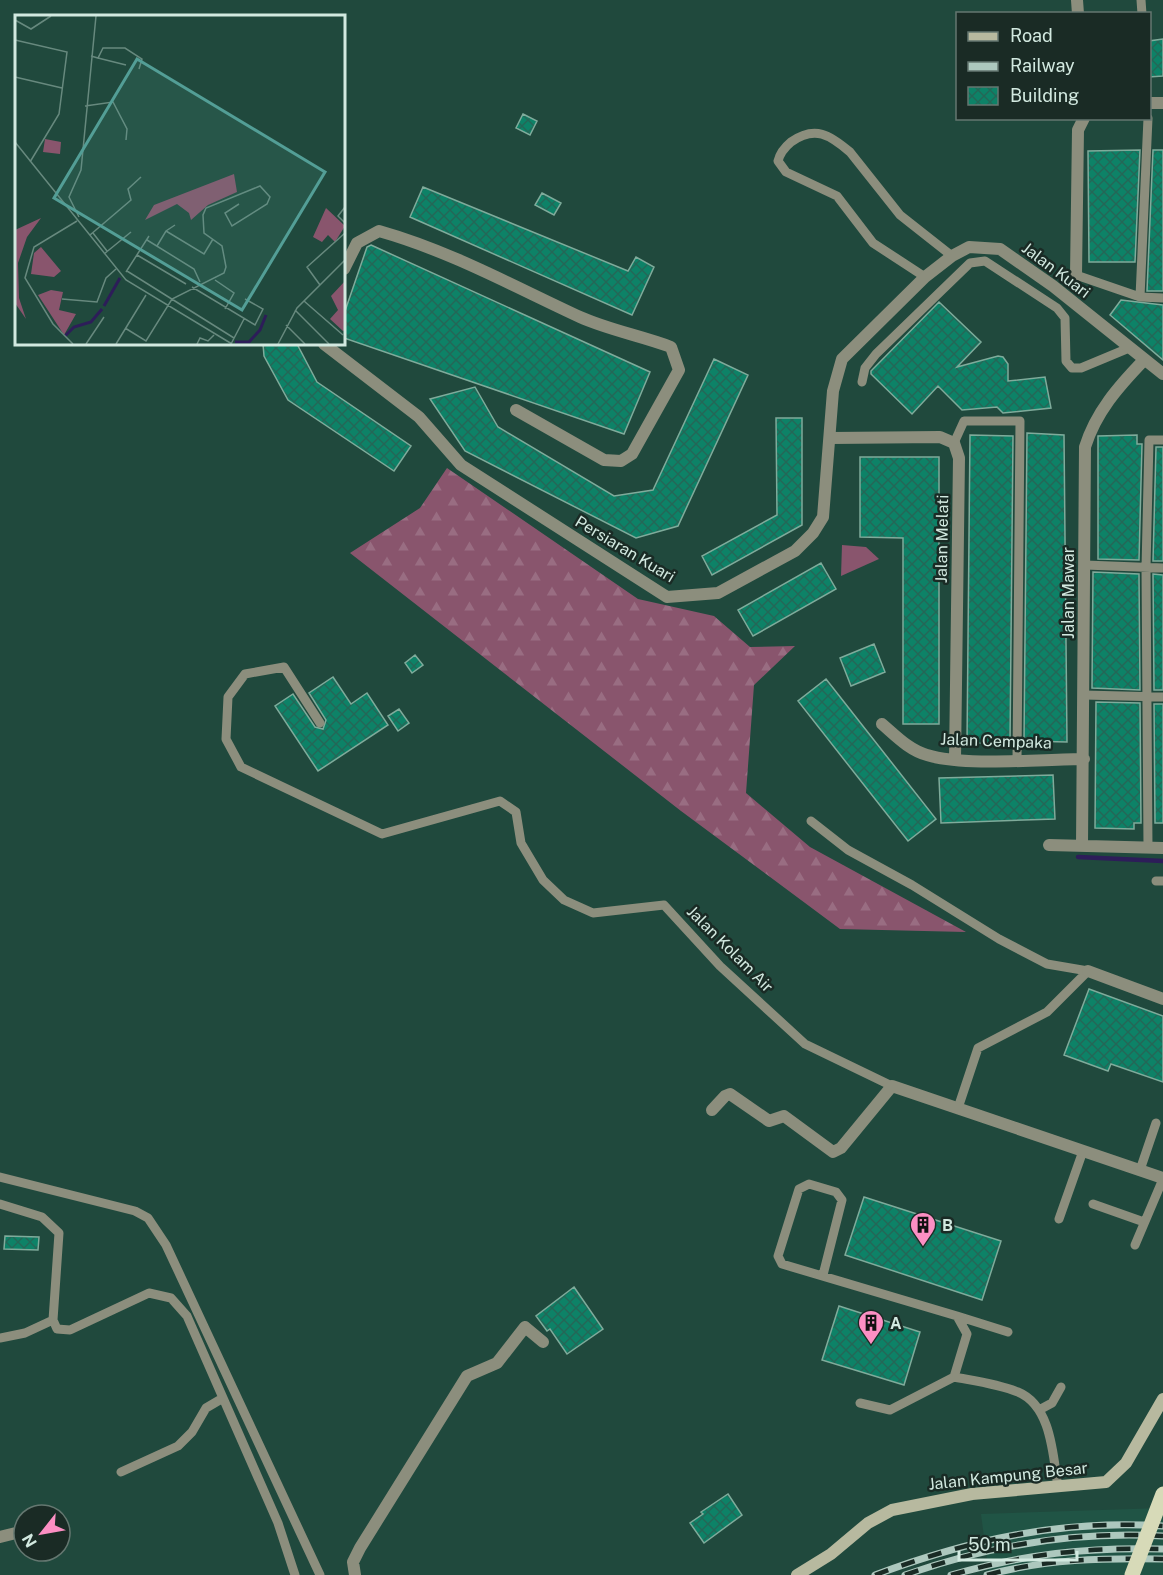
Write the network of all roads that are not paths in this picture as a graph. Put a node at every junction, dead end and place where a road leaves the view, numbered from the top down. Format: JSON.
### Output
{"nodes":[{"id":1,"x":1083,"y":120,"type":"edge"},
{"id":2,"x":1148,"y":120,"type":"edge"},
{"id":3,"x":952,"y":256,"type":"junction"},
{"id":4,"x":345,"y":267,"type":"edge"},
{"id":5,"x":1076,"y":276,"type":"joint"},
{"id":6,"x":925,"y":277,"type":"junction"},
{"id":7,"x":905,"y":295,"type":"junction"},
{"id":8,"x":1140,"y":297,"type":"junction"},
{"id":9,"x":1163,"y":298,"type":"edge"},
{"id":10,"x":919,"y":310,"type":"junction"},
{"id":11,"x":325,"y":345,"type":"edge"},
{"id":12,"x":1129,"y":348,"type":"junction"},
{"id":13,"x":1144,"y":360,"type":"junction"},
{"id":14,"x":1163,"y":374,"type":"edge"},
{"id":15,"x":862,"y":382,"type":"dead end"},
{"id":16,"x":833,"y":392,"type":"joint"},
{"id":17,"x":516,"y":410,"type":"dead end"},
{"id":18,"x":831,"y":438,"type":"junction"},
{"id":19,"x":1163,"y":440,"type":"edge"},
{"id":20,"x":954,"y":443,"type":"junction"},
{"id":21,"x":1084,"y":565,"type":"junction"},
{"id":22,"x":1146,"y":568,"type":"junction"},
{"id":23,"x":1163,"y":568,"type":"edge"},
{"id":24,"x":1084,"y":695,"type":"junction"},
{"id":25,"x":1147,"y":696,"type":"junction"},
{"id":26,"x":1163,"y":697,"type":"edge"},
{"id":27,"x":320,"y":723,"type":"dead end"},
{"id":28,"x":882,"y":724,"type":"dead end"},
{"id":29,"x":1017,"y":759,"type":"junction"},
{"id":30,"x":1083,"y":759,"type":"junction"},
{"id":31,"x":956,"y":760,"type":"junction"},
{"id":32,"x":811,"y":821,"type":"dead end"},
{"id":33,"x":1049,"y":845,"type":"dead end"},
{"id":34,"x":1082,"y":846,"type":"junction"},
{"id":35,"x":1148,"y":848,"type":"junction"},
{"id":36,"x":1163,"y":848,"type":"edge"},
{"id":37,"x":1088,"y":971,"type":"junction"},
{"id":38,"x":1163,"y":999,"type":"edge"},
{"id":39,"x":892,"y":1086,"type":"junction"},
{"id":40,"x":958,"y":1108,"type":"junction"},
{"id":41,"x":712,"y":1110,"type":"dead end"},
{"id":42,"x":1156,"y":1123,"type":"dead end"},
{"id":43,"x":1083,"y":1151,"type":"junction"},
{"id":44,"x":1140,"y":1170,"type":"junction"},
{"id":45,"x":0,"y":1177,"type":"edge"},
{"id":46,"x":1163,"y":1178,"type":"edge"},
{"id":47,"x":0,"y":1204,"type":"edge"},
{"id":48,"x":1094,"y":1204,"type":"dead end"},
{"id":49,"x":1059,"y":1219,"type":"dead end"},
{"id":50,"x":1144,"y":1222,"type":"junction"},
{"id":51,"x":1135,"y":1245,"type":"dead end"},
{"id":52,"x":823,"y":1275,"type":"junction"},
{"id":53,"x":957,"y":1316,"type":"junction"},
{"id":54,"x":53,"y":1320,"type":"junction"},
{"id":55,"x":1008,"y":1332,"type":"dead end"},
{"id":56,"x":0,"y":1338,"type":"edge"},
{"id":57,"x":543,"y":1342,"type":"dead end"},
{"id":58,"x":954,"y":1377,"type":"junction"},
{"id":59,"x":1061,"y":1388,"type":"dead end"},
{"id":60,"x":223,"y":1398,"type":"junction"},
{"id":61,"x":1163,"y":1399,"type":"edge"},
{"id":62,"x":860,"y":1403,"type":"dead end"},
{"id":63,"x":1039,"y":1410,"type":"junction"},
{"id":64,"x":121,"y":1472,"type":"dead end"},
{"id":65,"x":1058,"y":1487,"type":"junction"},
{"id":66,"x":1163,"y":1494,"type":"edge"},
{"id":67,"x":295,"y":1575,"type":"edge"},
{"id":68,"x":320,"y":1575,"type":"edge"},
{"id":69,"x":356,"y":1575,"type":"edge"},
{"id":70,"x":797,"y":1575,"type":"edge"},
{"id":71,"x":1132,"y":1575,"type":"edge"}],
"edges":[{"from":1,"to":5,"type":"street"},
{"from":2,"to":8,"type":"lane"},
{"from":3,"to":6,"type":"street","name":"Jalan Kuari"},
{"from":3,"to":6,"type":"lane"},
{"from":3,"to":12,"type":"street","name":"Jalan Kuari"},
{"from":4,"to":17,"type":"street"},
{"from":5,"to":8,"type":"lane"},
{"from":6,"to":7,"type":"street","name":"Jalan Kuari"},
{"from":7,"to":10,"type":"lane"},
{"from":7,"to":16,"type":"street","name":"Jalan Kuari"},
{"from":8,"to":9,"type":"lane"},
{"from":10,"to":12,"type":"lane"},
{"from":10,"to":15,"type":"lane"},
{"from":11,"to":18,"type":"street","name":"Persiaran Kuari"},
{"from":12,"to":13,"type":"street","name":"Jalan Kuari"},
{"from":13,"to":14,"type":"street","name":"Jalan Kuari"},
{"from":13,"to":21,"type":"street","name":"Jalan Mawar"},
{"from":16,"to":18,"type":"street","name":"Persiaran Kuari"},
{"from":18,"to":20,"type":"street"},
{"from":19,"to":22,"type":"lane"},
{"from":20,"to":29,"type":"lane"},
{"from":20,"to":31,"type":"street","name":"Jalan Melati"},
{"from":21,"to":22,"type":"lane"},
{"from":21,"to":24,"type":"street","name":"Jalan Mawar"},
{"from":22,"to":23,"type":"lane"},
{"from":22,"to":25,"type":"lane"},
{"from":24,"to":25,"type":"lane"},
{"from":24,"to":30,"type":"street","name":"Jalan Mawar"},
{"from":25,"to":26,"type":"lane"},
{"from":25,"to":35,"type":"lane"},
{"from":27,"to":39,"type":"lane","name":"Jalan Kolam Air"},
{"from":28,"to":31,"type":"street","name":"Jalan Cempaka"},
{"from":29,"to":30,"type":"street","name":"Jalan Cempaka"},
{"from":29,"to":31,"type":"street","name":"Jalan Cempaka"},
{"from":30,"to":34,"type":"street","name":"Jalan Mawar"},
{"from":32,"to":37,"type":"lane"},
{"from":33,"to":34,"type":"street"},
{"from":34,"to":35,"type":"street"},
{"from":35,"to":36,"type":"street"},
{"from":37,"to":38,"type":"street"},
{"from":37,"to":40,"type":"lane"},
{"from":39,"to":40,"type":"street","name":"Jalan Kolam Air"},
{"from":39,"to":41,"type":"street"},
{"from":40,"to":43,"type":"street","name":"Jalan Kolam Air"},
{"from":42,"to":44,"type":"lane"},
{"from":43,"to":44,"type":"street","name":"Jalan Kolam Air"},
{"from":43,"to":49,"type":"lane"},
{"from":44,"to":46,"type":"street","name":"Jalan Kolam Air"},
{"from":45,"to":68,"type":"lane"},
{"from":46,"to":50,"type":"lane"},
{"from":47,"to":54,"type":"lane"},
{"from":48,"to":50,"type":"lane"},
{"from":50,"to":51,"type":"lane"},
{"from":52,"to":52,"type":"lane"},
{"from":52,"to":53,"type":"lane"},
{"from":53,"to":55,"type":"lane"},
{"from":53,"to":58,"type":"lane"},
{"from":54,"to":56,"type":"lane"},
{"from":54,"to":60,"type":"lane"},
{"from":57,"to":69,"type":"street"},
{"from":58,"to":62,"type":"lane"},
{"from":58,"to":63,"type":"lane"},
{"from":59,"to":63,"type":"lane"},
{"from":60,"to":64,"type":"lane"},
{"from":60,"to":67,"type":"lane"},
{"from":61,"to":65,"type":"street","name":"Jalan Kampung Besar"},
{"from":63,"to":65,"type":"lane"},
{"from":65,"to":70,"type":"street","name":"Jalan Kampung Besar"},
{"from":66,"to":71,"type":"main road","bridge":true}]}
